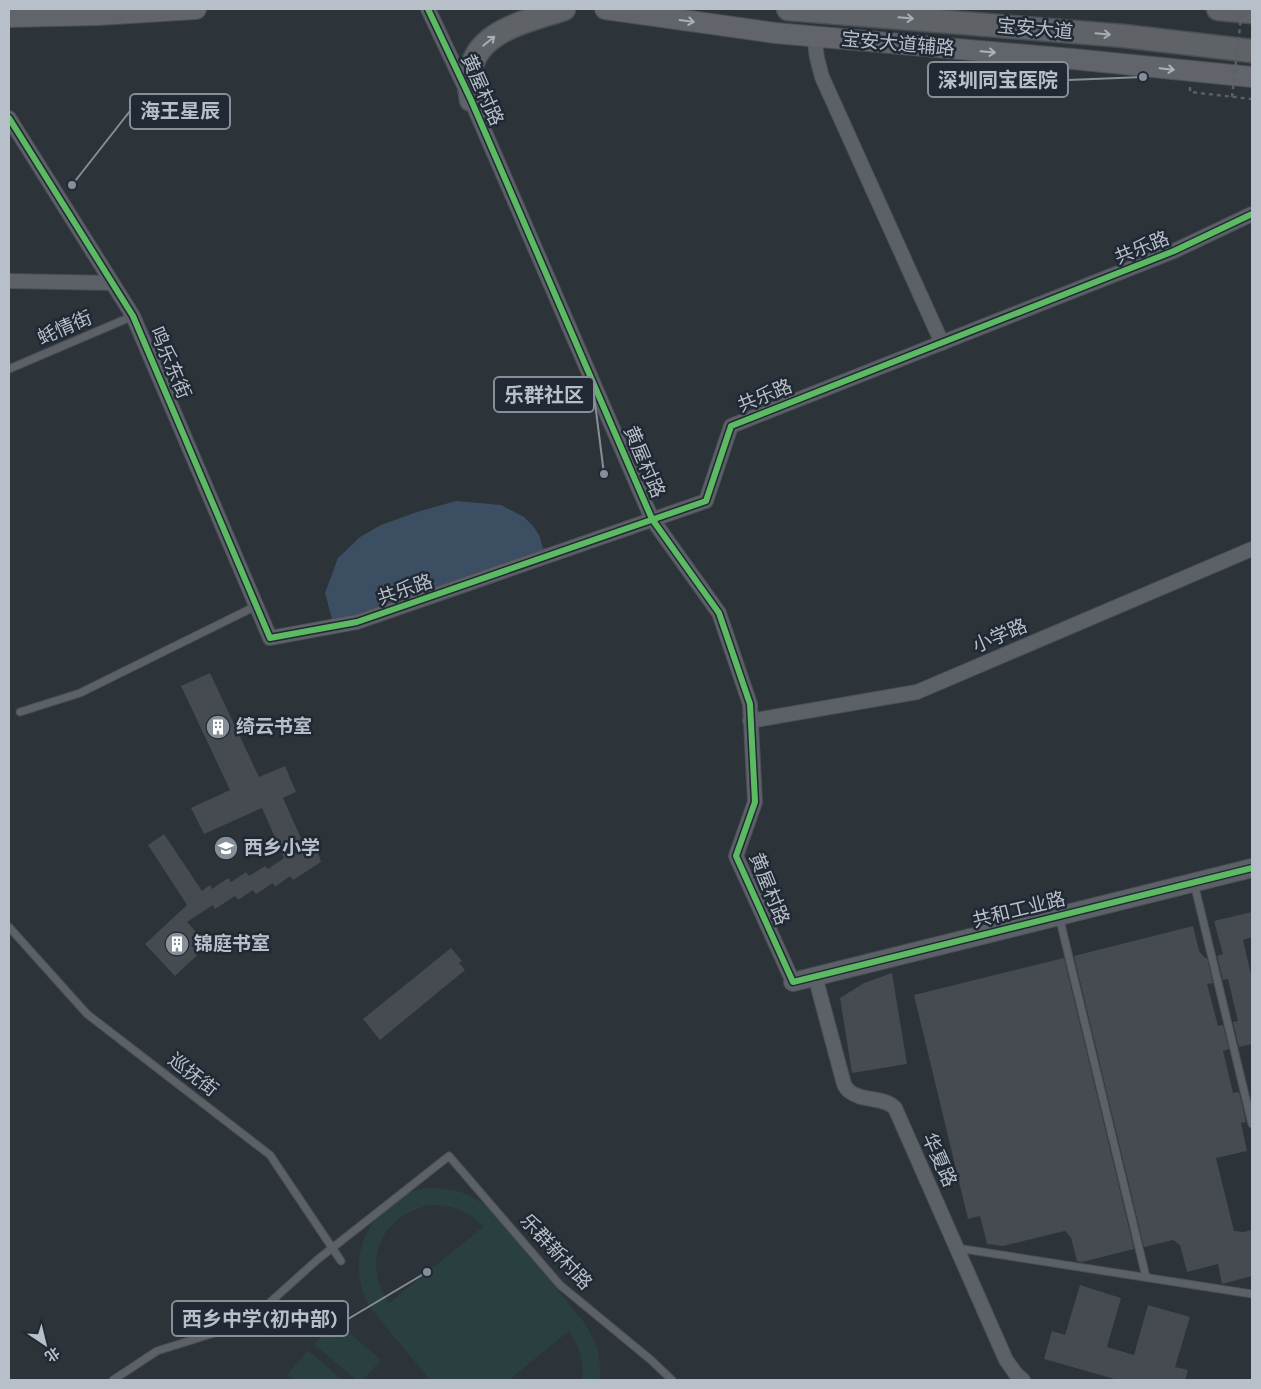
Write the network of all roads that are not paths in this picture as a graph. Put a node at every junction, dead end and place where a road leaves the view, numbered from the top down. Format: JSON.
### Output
{"nodes":[{"id":1,"x":196,"y":9,"type":"edge"},
{"id":2,"x":428,"y":9,"type":"edge"},
{"id":3,"x":564,"y":9,"type":"edge"},
{"id":4,"x":604,"y":9,"type":"edge"},
{"id":5,"x":788,"y":9,"type":"edge"},
{"id":6,"x":1218,"y":9,"type":"edge"},
{"id":7,"x":1252,"y":12,"type":"edge"},
{"id":8,"x":9,"y":18,"type":"edge"},
{"id":9,"x":814,"y":36,"type":"junction"},
{"id":10,"x":1252,"y":51,"type":"edge"},
{"id":11,"x":1252,"y":77,"type":"edge"},
{"id":12,"x":471,"y":100,"type":"junction"},
{"id":13,"x":9,"y":118,"type":"edge"},
{"id":14,"x":1252,"y":214,"type":"edge"},
{"id":15,"x":9,"y":281,"type":"edge"},
{"id":16,"x":112,"y":283,"type":"junction"},
{"id":17,"x":133,"y":316,"type":"junction"},
{"id":18,"x":942,"y":343,"type":"junction"},
{"id":19,"x":9,"y":369,"type":"edge"},
{"id":20,"x":652,"y":519,"type":"junction"},
{"id":21,"x":1252,"y":548,"type":"edge"},
{"id":22,"x":256,"y":606,"type":"junction"},
{"id":23,"x":270,"y":638,"type":"joint"},
{"id":24,"x":20,"y":712,"type":"dead end"},
{"id":25,"x":750,"y":721,"type":"junction"},
{"id":26,"x":1252,"y":868,"type":"edge"},
{"id":27,"x":1194,"y":882,"type":"junction"},
{"id":28,"x":1059,"y":916,"type":"junction"},
{"id":29,"x":9,"y":926,"type":"edge"},
{"id":30,"x":815,"y":976,"type":"junction"},
{"id":31,"x":793,"y":982,"type":"joint"},
{"id":32,"x":1252,"y":1124,"type":"edge"},
{"id":33,"x":332,"y":1248,"type":"junction"},
{"id":34,"x":957,"y":1248,"type":"junction"},
{"id":35,"x":341,"y":1261,"type":"dead end"},
{"id":36,"x":1146,"y":1277,"type":"junction"},
{"id":37,"x":1252,"y":1294,"type":"edge"},
{"id":38,"x":113,"y":1380,"type":"edge"},
{"id":39,"x":672,"y":1380,"type":"edge"},
{"id":40,"x":1023,"y":1380,"type":"edge"}],
"edges":[{"from":1,"to":8,"type":"main road"},
{"from":2,"to":12,"type":"street","name":"黄屋村路"},
{"from":12,"to":3,"type":"main road","one_way":true},
{"from":4,"to":9,"type":"main road","name":"宝安大道辅路","one_way":true},
{"from":5,"to":10,"type":"main road","name":"宝安大道","one_way":true},
{"from":6,"to":7,"type":"main road"},
{"from":9,"to":11,"type":"main road","name":"宝安大道辅路","one_way":true},
{"from":9,"to":18,"type":"street"},
{"from":12,"to":20,"type":"street","name":"黄屋村路"},
{"from":13,"to":16,"type":"street","name":"鸣乐东街"},
{"from":14,"to":18,"type":"street","name":"共乐路"},
{"from":15,"to":16,"type":"street"},
{"from":16,"to":17,"type":"street","name":"鸣乐东街"},
{"from":17,"to":19,"type":"lane","name":"蚝情街"},
{"from":17,"to":22,"type":"street","name":"鸣乐东街"},
{"from":18,"to":20,"type":"street","name":"共乐路"},
{"from":20,"to":23,"type":"street","name":"共乐路"},
{"from":20,"to":25,"type":"street","name":"黄屋村路"},
{"from":21,"to":25,"type":"street","name":"小学路"},
{"from":22,"to":23,"type":"street","name":"鸣乐东街"},
{"from":22,"to":24,"type":"lane"},
{"from":25,"to":31,"type":"street","name":"黄屋村路"},
{"from":26,"to":27,"type":"street","name":"共和工业路"},
{"from":27,"to":28,"type":"street","name":"共和工业路"},
{"from":27,"to":32,"type":"lane"},
{"from":28,"to":30,"type":"street","name":"共和工业路"},
{"from":28,"to":36,"type":"lane"},
{"from":29,"to":33,"type":"lane","name":"巡抚街"},
{"from":30,"to":31,"type":"street","name":"共和工业路"},
{"from":30,"to":34,"type":"street","name":"华夏路"},
{"from":33,"to":35,"type":"lane","name":"巡抚街"},
{"from":33,"to":38,"type":"lane"},
{"from":33,"to":39,"type":"lane","name":"乐群新村路"},
{"from":34,"to":36,"type":"lane"},
{"from":34,"to":40,"type":"street","name":"华夏路"},
{"from":36,"to":37,"type":"lane"}]}
